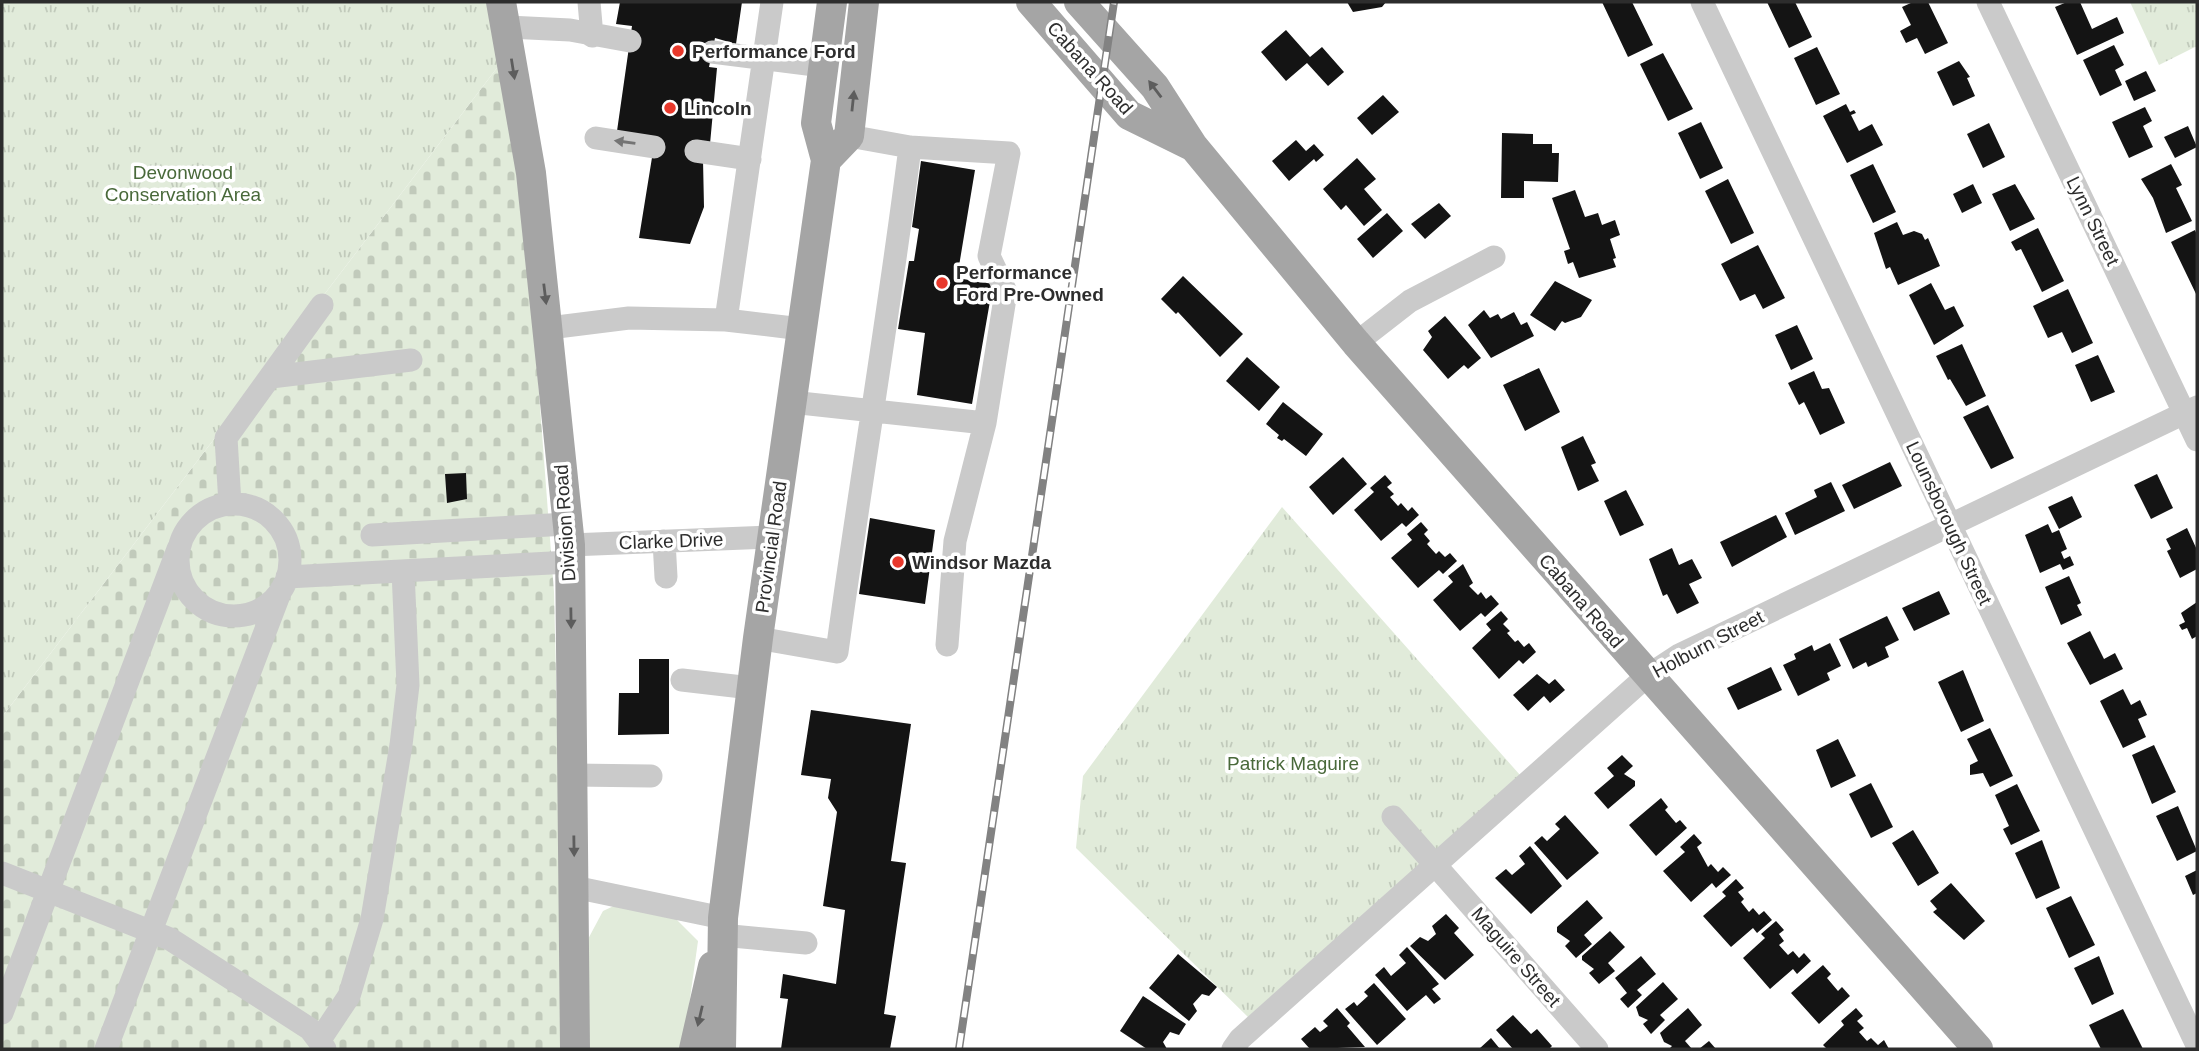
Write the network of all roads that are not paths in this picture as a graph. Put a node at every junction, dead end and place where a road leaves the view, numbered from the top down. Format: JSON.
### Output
{"nodes":[{"id":1,"x":589,"y":2,"type":"edge"},
{"id":2,"x":772,"y":2,"type":"edge"},
{"id":3,"x":832,"y":2,"type":"edge"},
{"id":4,"x":864,"y":2,"type":"edge"},
{"id":5,"x":1031,"y":2,"type":"edge"},
{"id":6,"x":1079,"y":2,"type":"edge"},
{"id":7,"x":1702,"y":2,"type":"edge"},
{"id":8,"x":1988,"y":2,"type":"edge"},
{"id":9,"x":504,"y":15,"type":"edge"},
{"id":10,"x":592,"y":36,"type":"junction"},
{"id":11,"x":630,"y":41,"type":"dead end"},
{"id":12,"x":712,"y":52,"type":"dead end"},
{"id":13,"x":764,"y":58,"type":"junction"},
{"id":14,"x":823,"y":66,"type":"junction"},
{"id":15,"x":849,"y":136,"type":"junction"},
{"id":16,"x":596,"y":138,"type":"dead end"},
{"id":17,"x":654,"y":146,"type":"dead end"},
{"id":18,"x":910,"y":146,"type":"junction"},
{"id":19,"x":1193,"y":146,"type":"junction"},
{"id":20,"x":696,"y":151,"type":"dead end"},
{"id":21,"x":750,"y":159,"type":"junction"},
{"id":22,"x":826,"y":160,"type":"junction"},
{"id":23,"x":1494,"y":257,"type":"dead end"},
{"id":24,"x":323,"y":305,"type":"dead end"},
{"id":25,"x":726,"y":320,"type":"junction"},
{"id":26,"x":549,"y":328,"type":"junction"},
{"id":27,"x":802,"y":329,"type":"junction"},
{"id":28,"x":1356,"y":343,"type":"junction"},
{"id":29,"x":411,"y":360,"type":"dead end"},
{"id":30,"x":271,"y":377,"type":"junction"},
{"id":31,"x":791,"y":402,"type":"junction"},
{"id":32,"x":870,"y":410,"type":"junction"},
{"id":33,"x":2191,"y":410,"type":"edge"},
{"id":34,"x":985,"y":423,"type":"junction"},
{"id":35,"x":2197,"y":440,"type":"edge"},
{"id":36,"x":230,"y":504,"type":"junction"},
{"id":37,"x":1950,"y":525,"type":"junction"},
{"id":38,"x":372,"y":535,"type":"dead end"},
{"id":39,"x":772,"y":537,"type":"junction"},
{"id":40,"x":664,"y":541,"type":"junction"},
{"id":41,"x":569,"y":544,"type":"junction"},
{"id":42,"x":178,"y":549,"type":"junction"},
{"id":43,"x":403,"y":571,"type":"junction"},
{"id":44,"x":666,"y":578,"type":"dead end"},
{"id":45,"x":284,"y":583,"type":"junction"},
{"id":46,"x":758,"y":638,"type":"junction"},
{"id":47,"x":947,"y":645,"type":"dead end"},
{"id":48,"x":1647,"y":676,"type":"junction"},
{"id":49,"x":682,"y":680,"type":"dead end"},
{"id":50,"x":751,"y":688,"type":"junction"},
{"id":51,"x":573,"y":775,"type":"junction"},
{"id":52,"x":652,"y":776,"type":"dead end"},
{"id":53,"x":1393,"y":817,"type":"dead end"},
{"id":54,"x":1434,"y":865,"type":"junction"},
{"id":55,"x":2,"y":873,"type":"edge"},
{"id":56,"x":574,"y":887,"type":"junction"},
{"id":57,"x":48,"y":891,"type":"junction"},
{"id":58,"x":722,"y":927,"type":"junction"},
{"id":59,"x":151,"y":932,"type":"junction"},
{"id":60,"x":806,"y":943,"type":"dead end"},
{"id":61,"x":2,"y":1013,"type":"edge"},
{"id":62,"x":322,"y":1045,"type":"edge"},
{"id":63,"x":2197,"y":1045,"type":"edge"},
{"id":64,"x":106,"y":1049,"type":"edge"},
{"id":65,"x":575,"y":1049,"type":"edge"},
{"id":66,"x":694,"y":1049,"type":"edge"},
{"id":67,"x":722,"y":1049,"type":"edge"},
{"id":68,"x":1233,"y":1049,"type":"edge"},
{"id":69,"x":1597,"y":1049,"type":"edge"},
{"id":70,"x":1978,"y":1049,"type":"edge"}],
"edges":[{"from":1,"to":10,"type":"street"},
{"from":2,"to":13,"type":"street"},
{"from":3,"to":14,"type":"main road","name":"Provincial Road"},
{"from":15,"to":4,"type":"main road","one_way":true},
{"from":5,"to":19,"type":"main road","name":"Cabana Road"},
{"from":19,"to":6,"type":"main road","name":"Cabana Road","one_way":true},
{"from":7,"to":37,"type":"street","name":"Lounsborough Street"},
{"from":8,"to":33,"type":"street","name":"Lynn Street"},
{"from":9,"to":10,"type":"street"},
{"from":9,"to":26,"type":"main road","name":"Division Road","one_way":true},
{"from":10,"to":11,"type":"street"},
{"from":12,"to":13,"type":"street"},
{"from":13,"to":14,"type":"street"},
{"from":13,"to":21,"type":"street"},
{"from":14,"to":22,"type":"main road","name":"Provincial Road"},
{"from":15,"to":18,"type":"street"},
{"from":15,"to":22,"type":"main road"},
{"from":17,"to":16,"type":"street","one_way":true},
{"from":18,"to":32,"type":"street"},
{"from":18,"to":34,"type":"street"},
{"from":19,"to":28,"type":"main road","name":"Cabana Road"},
{"from":20,"to":21,"type":"street"},
{"from":21,"to":25,"type":"street"},
{"from":22,"to":27,"type":"main road","name":"Provincial Road"},
{"from":23,"to":28,"type":"street"},
{"from":24,"to":30,"type":"street"},
{"from":25,"to":26,"type":"street"},
{"from":25,"to":27,"type":"street"},
{"from":26,"to":41,"type":"main road","name":"Division Road"},
{"from":27,"to":31,"type":"main road","name":"Provincial Road"},
{"from":28,"to":48,"type":"main road","name":"Cabana Road"},
{"from":29,"to":30,"type":"street"},
{"from":30,"to":36,"type":"street"},
{"from":31,"to":32,"type":"street"},
{"from":31,"to":39,"type":"main road","name":"Provincial Road"},
{"from":32,"to":34,"type":"street"},
{"from":32,"to":46,"type":"street"},
{"from":33,"to":35,"type":"street","name":"Lynn Street"},
{"from":33,"to":37,"type":"street","name":"Holburn Street"},
{"from":34,"to":47,"type":"street"},
{"from":36,"to":42,"type":"street"},
{"from":36,"to":45,"type":"street"},
{"from":37,"to":48,"type":"street","name":"Holburn Street"},
{"from":37,"to":63,"type":"street","name":"Lounsborough Street"},
{"from":38,"to":41,"type":"street"},
{"from":39,"to":40,"type":"street","name":"Clarke Drive"},
{"from":39,"to":46,"type":"main road","name":"Provincial Road"},
{"from":40,"to":41,"type":"street","name":"Clarke Drive"},
{"from":40,"to":44,"type":"street"},
{"from":41,"to":43,"type":"street"},
{"from":41,"to":51,"type":"main road","name":"Division Road","one_way":true},
{"from":42,"to":45,"type":"street"},
{"from":42,"to":57,"type":"street"},
{"from":43,"to":45,"type":"street"},
{"from":43,"to":62,"type":"street"},
{"from":45,"to":59,"type":"street"},
{"from":46,"to":50,"type":"main road","name":"Provincial Road"},
{"from":48,"to":54,"type":"street","name":"Holburn Street"},
{"from":48,"to":70,"type":"main road","name":"Cabana Road"},
{"from":49,"to":50,"type":"street"},
{"from":50,"to":58,"type":"main road","name":"Provincial Road"},
{"from":51,"to":52,"type":"street"},
{"from":51,"to":56,"type":"main road","name":"Division Road","one_way":true},
{"from":53,"to":54,"type":"street","name":"Maguire Street"},
{"from":54,"to":68,"type":"street","name":"Holburn Street"},
{"from":54,"to":69,"type":"street","name":"Maguire Street"},
{"from":55,"to":57,"type":"street"},
{"from":56,"to":58,"type":"street"},
{"from":56,"to":65,"type":"main road","name":"Division Road"},
{"from":57,"to":59,"type":"street"},
{"from":57,"to":61,"type":"street"},
{"from":58,"to":60,"type":"street"},
{"from":58,"to":66,"type":"main road","name":"Provincial Road","one_way":true},
{"from":58,"to":67,"type":"main road","name":"Provincial Road"},
{"from":59,"to":62,"type":"street"},
{"from":59,"to":64,"type":"street"}]}
